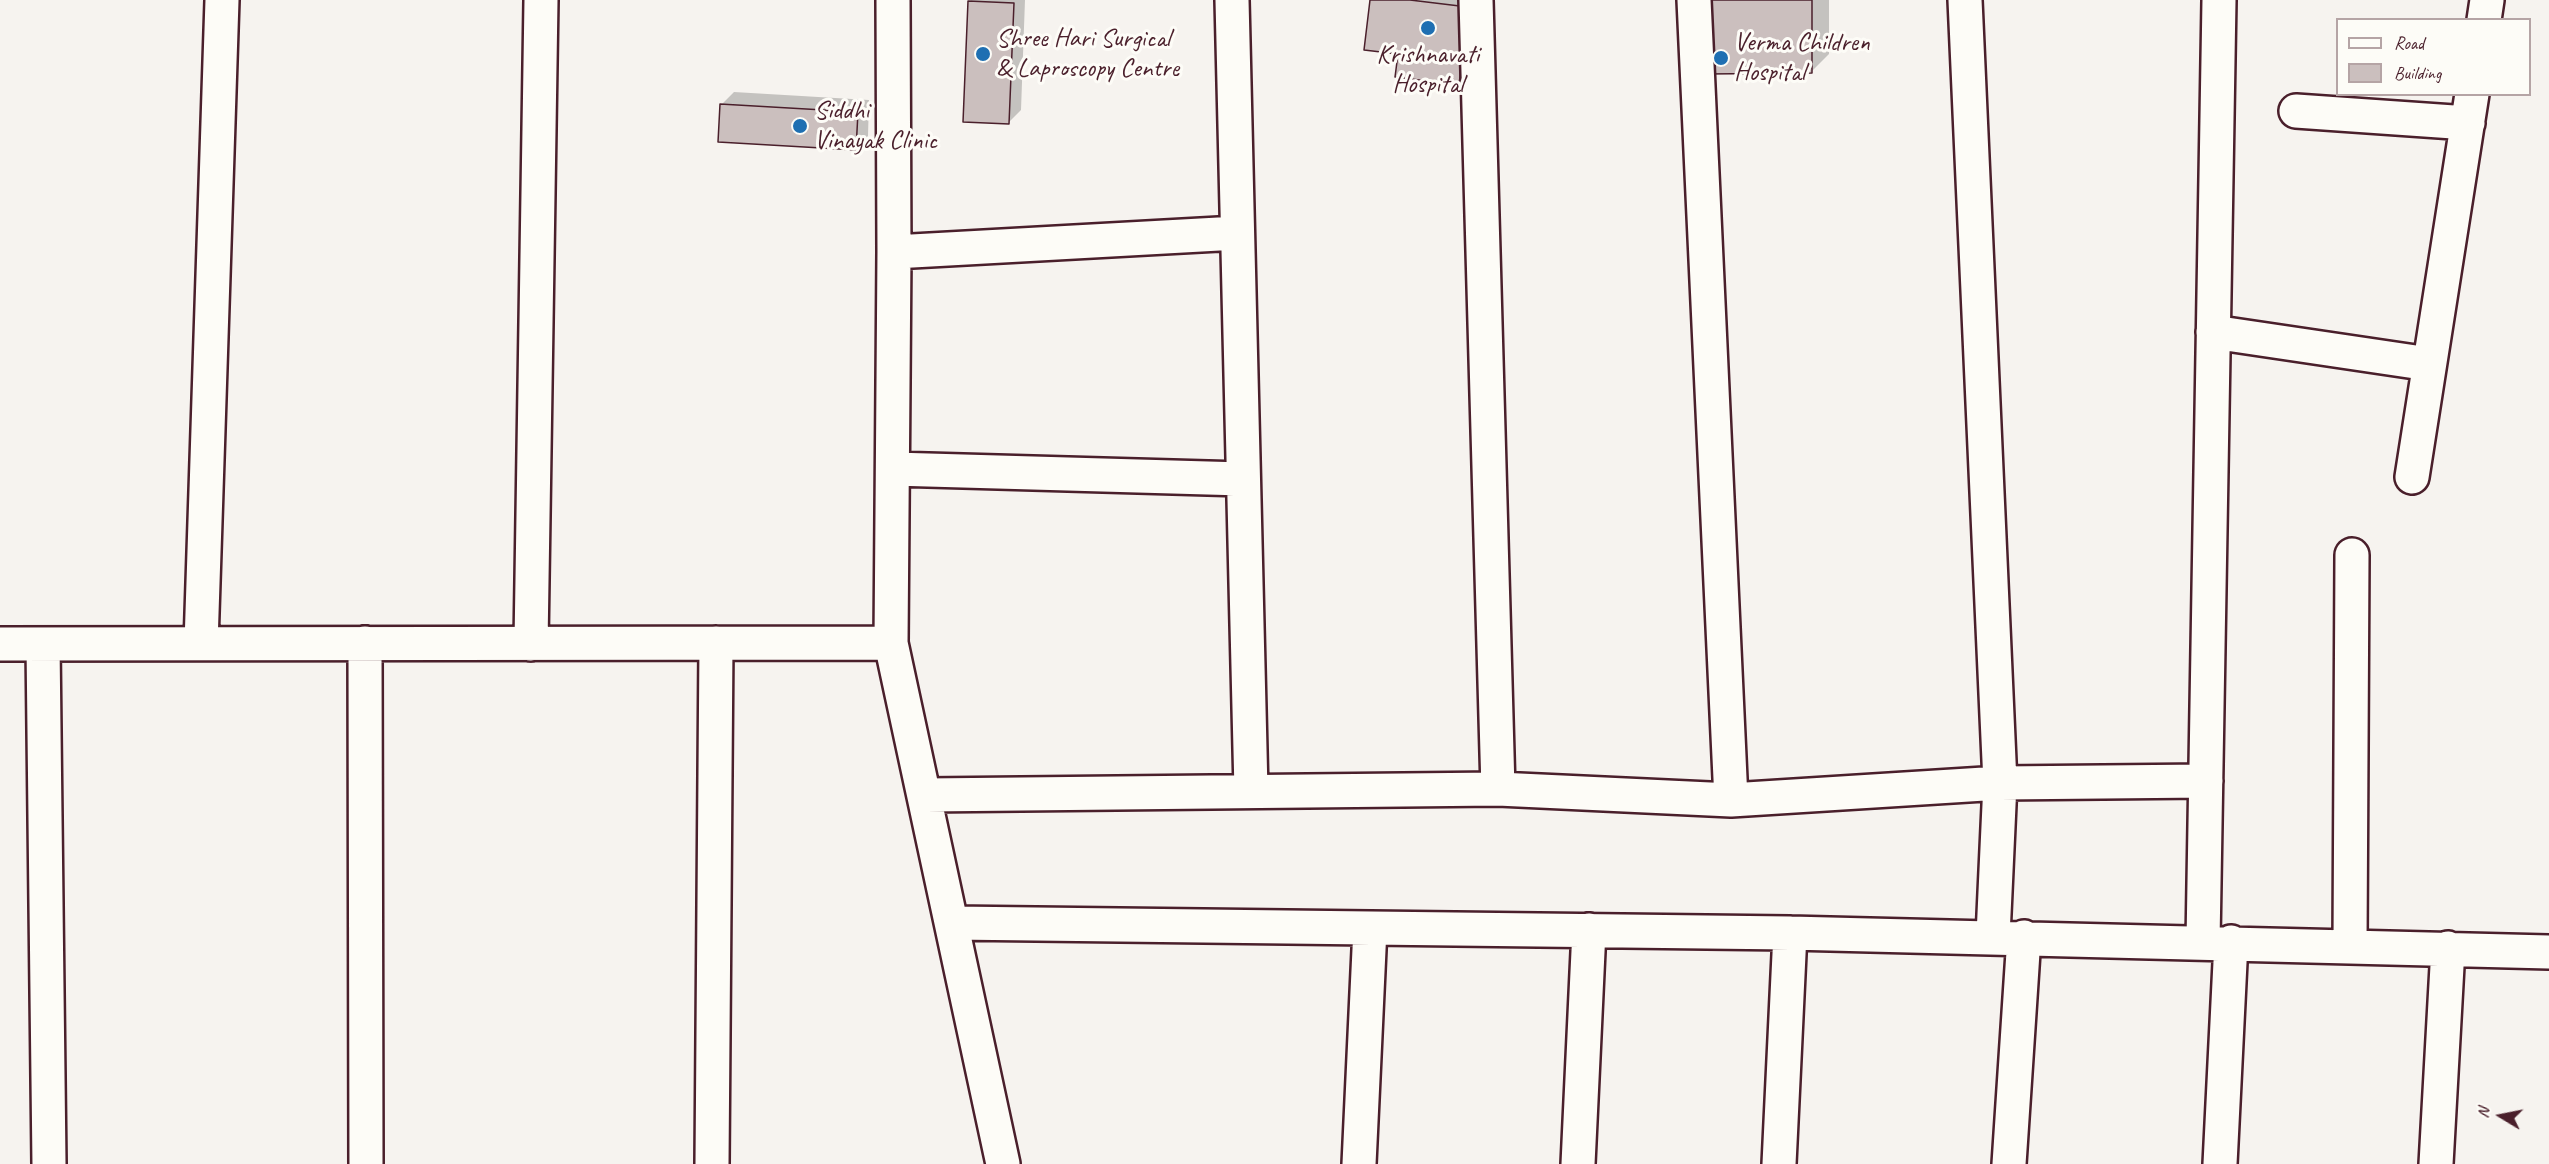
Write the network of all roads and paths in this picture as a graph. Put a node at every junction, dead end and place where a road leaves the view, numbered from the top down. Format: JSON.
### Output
{"nodes":[{"id":1,"x":222,"y":0,"type":"edge"},
{"id":2,"x":541,"y":0,"type":"edge"},
{"id":3,"x":892,"y":0,"type":"edge"},
{"id":4,"x":1232,"y":0,"type":"edge"},
{"id":5,"x":1476,"y":0,"type":"edge"},
{"id":6,"x":1694,"y":0,"type":"edge"},
{"id":7,"x":1965,"y":0,"type":"edge"},
{"id":8,"x":2219,"y":0,"type":"edge"},
{"id":9,"x":2487,"y":0,"type":"edge"},
{"id":10,"x":2484,"y":18,"type":"edge"},
{"id":11,"x":2470,"y":109,"type":"edge"},
{"id":12,"x":2296,"y":111,"type":"dead end"},
{"id":13,"x":1237,"y":233,"type":"junction"},
{"id":14,"x":894,"y":252,"type":"junction"},
{"id":15,"x":2213,"y":332,"type":"junction"},
{"id":16,"x":2429,"y":364,"type":"junction"},
{"id":17,"x":893,"y":470,"type":"junction"},
{"id":18,"x":2412,"y":477,"type":"dead end"},
{"id":19,"x":1243,"y":478,"type":"junction"},
{"id":20,"x":2352,"y":555,"type":"dead end"},
{"id":21,"x":716,"y":643,"type":"junction"},
{"id":22,"x":891,"y":643,"type":"junction"},
{"id":23,"x":0,"y":644,"type":"edge"},
{"id":24,"x":43,"y":644,"type":"junction"},
{"id":25,"x":201,"y":644,"type":"junction"},
{"id":26,"x":365,"y":644,"type":"junction"},
{"id":27,"x":531,"y":644,"type":"junction"},
{"id":28,"x":2206,"y":780,"type":"junction"},
{"id":29,"x":2000,"y":783,"type":"junction"},
{"id":30,"x":1498,"y":789,"type":"junction"},
{"id":31,"x":1251,"y":791,"type":"junction"},
{"id":32,"x":926,"y":795,"type":"junction"},
{"id":33,"x":1731,"y":800,"type":"junction"},
{"id":34,"x":952,"y":923,"type":"junction"},
{"id":35,"x":1370,"y":927,"type":"junction"},
{"id":36,"x":1589,"y":930,"type":"junction"},
{"id":37,"x":1790,"y":933,"type":"junction"},
{"id":38,"x":2009,"y":937,"type":"junction"},
{"id":39,"x":2217,"y":942,"type":"junction"},
{"id":40,"x":2350,"y":945,"type":"junction"},
{"id":41,"x":2448,"y":948,"type":"junction"},
{"id":42,"x":2549,"y":952,"type":"edge"},
{"id":43,"x":49,"y":1164,"type":"edge"},
{"id":44,"x":366,"y":1164,"type":"edge"},
{"id":45,"x":712,"y":1164,"type":"edge"},
{"id":46,"x":1003,"y":1164,"type":"edge"},
{"id":47,"x":1359,"y":1164,"type":"edge"},
{"id":48,"x":1578,"y":1164,"type":"edge"},
{"id":49,"x":1779,"y":1164,"type":"edge"},
{"id":50,"x":2009,"y":1164,"type":"edge"},
{"id":51,"x":2220,"y":1164,"type":"edge"},
{"id":52,"x":2436,"y":1164,"type":"edge"}],
"edges":[{"from":1,"to":25,"type":"street"},
{"from":2,"to":27,"type":"street"},
{"from":3,"to":14,"type":"street"},
{"from":4,"to":13,"type":"street"},
{"from":5,"to":30,"type":"street"},
{"from":6,"to":33,"type":"street"},
{"from":7,"to":29,"type":"street"},
{"from":8,"to":15,"type":"street"},
{"from":9,"to":10,"type":"street"},
{"from":11,"to":12,"type":"street"},
{"from":11,"to":16,"type":"street"},
{"from":13,"to":14,"type":"street"},
{"from":13,"to":19,"type":"street"},
{"from":14,"to":17,"type":"street"},
{"from":15,"to":16,"type":"street"},
{"from":15,"to":28,"type":"street"},
{"from":16,"to":18,"type":"street"},
{"from":17,"to":19,"type":"street"},
{"from":17,"to":22,"type":"street"},
{"from":19,"to":31,"type":"street"},
{"from":20,"to":40,"type":"street"},
{"from":21,"to":22,"type":"street"},
{"from":21,"to":27,"type":"street"},
{"from":21,"to":45,"type":"street"},
{"from":22,"to":32,"type":"street"},
{"from":23,"to":24,"type":"street"},
{"from":24,"to":25,"type":"street"},
{"from":24,"to":43,"type":"street"},
{"from":25,"to":26,"type":"street"},
{"from":26,"to":27,"type":"street"},
{"from":26,"to":44,"type":"street"},
{"from":28,"to":29,"type":"street"},
{"from":28,"to":39,"type":"street"},
{"from":29,"to":33,"type":"street"},
{"from":29,"to":38,"type":"street"},
{"from":30,"to":31,"type":"street"},
{"from":30,"to":33,"type":"street"},
{"from":31,"to":32,"type":"street"},
{"from":32,"to":34,"type":"street"},
{"from":34,"to":35,"type":"street"},
{"from":34,"to":46,"type":"street"},
{"from":35,"to":36,"type":"street"},
{"from":35,"to":47,"type":"street"},
{"from":36,"to":37,"type":"street"},
{"from":36,"to":48,"type":"street"},
{"from":37,"to":38,"type":"street"},
{"from":37,"to":49,"type":"street"},
{"from":38,"to":39,"type":"street"},
{"from":38,"to":50,"type":"street"},
{"from":39,"to":40,"type":"street"},
{"from":39,"to":51,"type":"street"},
{"from":40,"to":41,"type":"street"},
{"from":41,"to":42,"type":"street"},
{"from":41,"to":52,"type":"street"}]}
